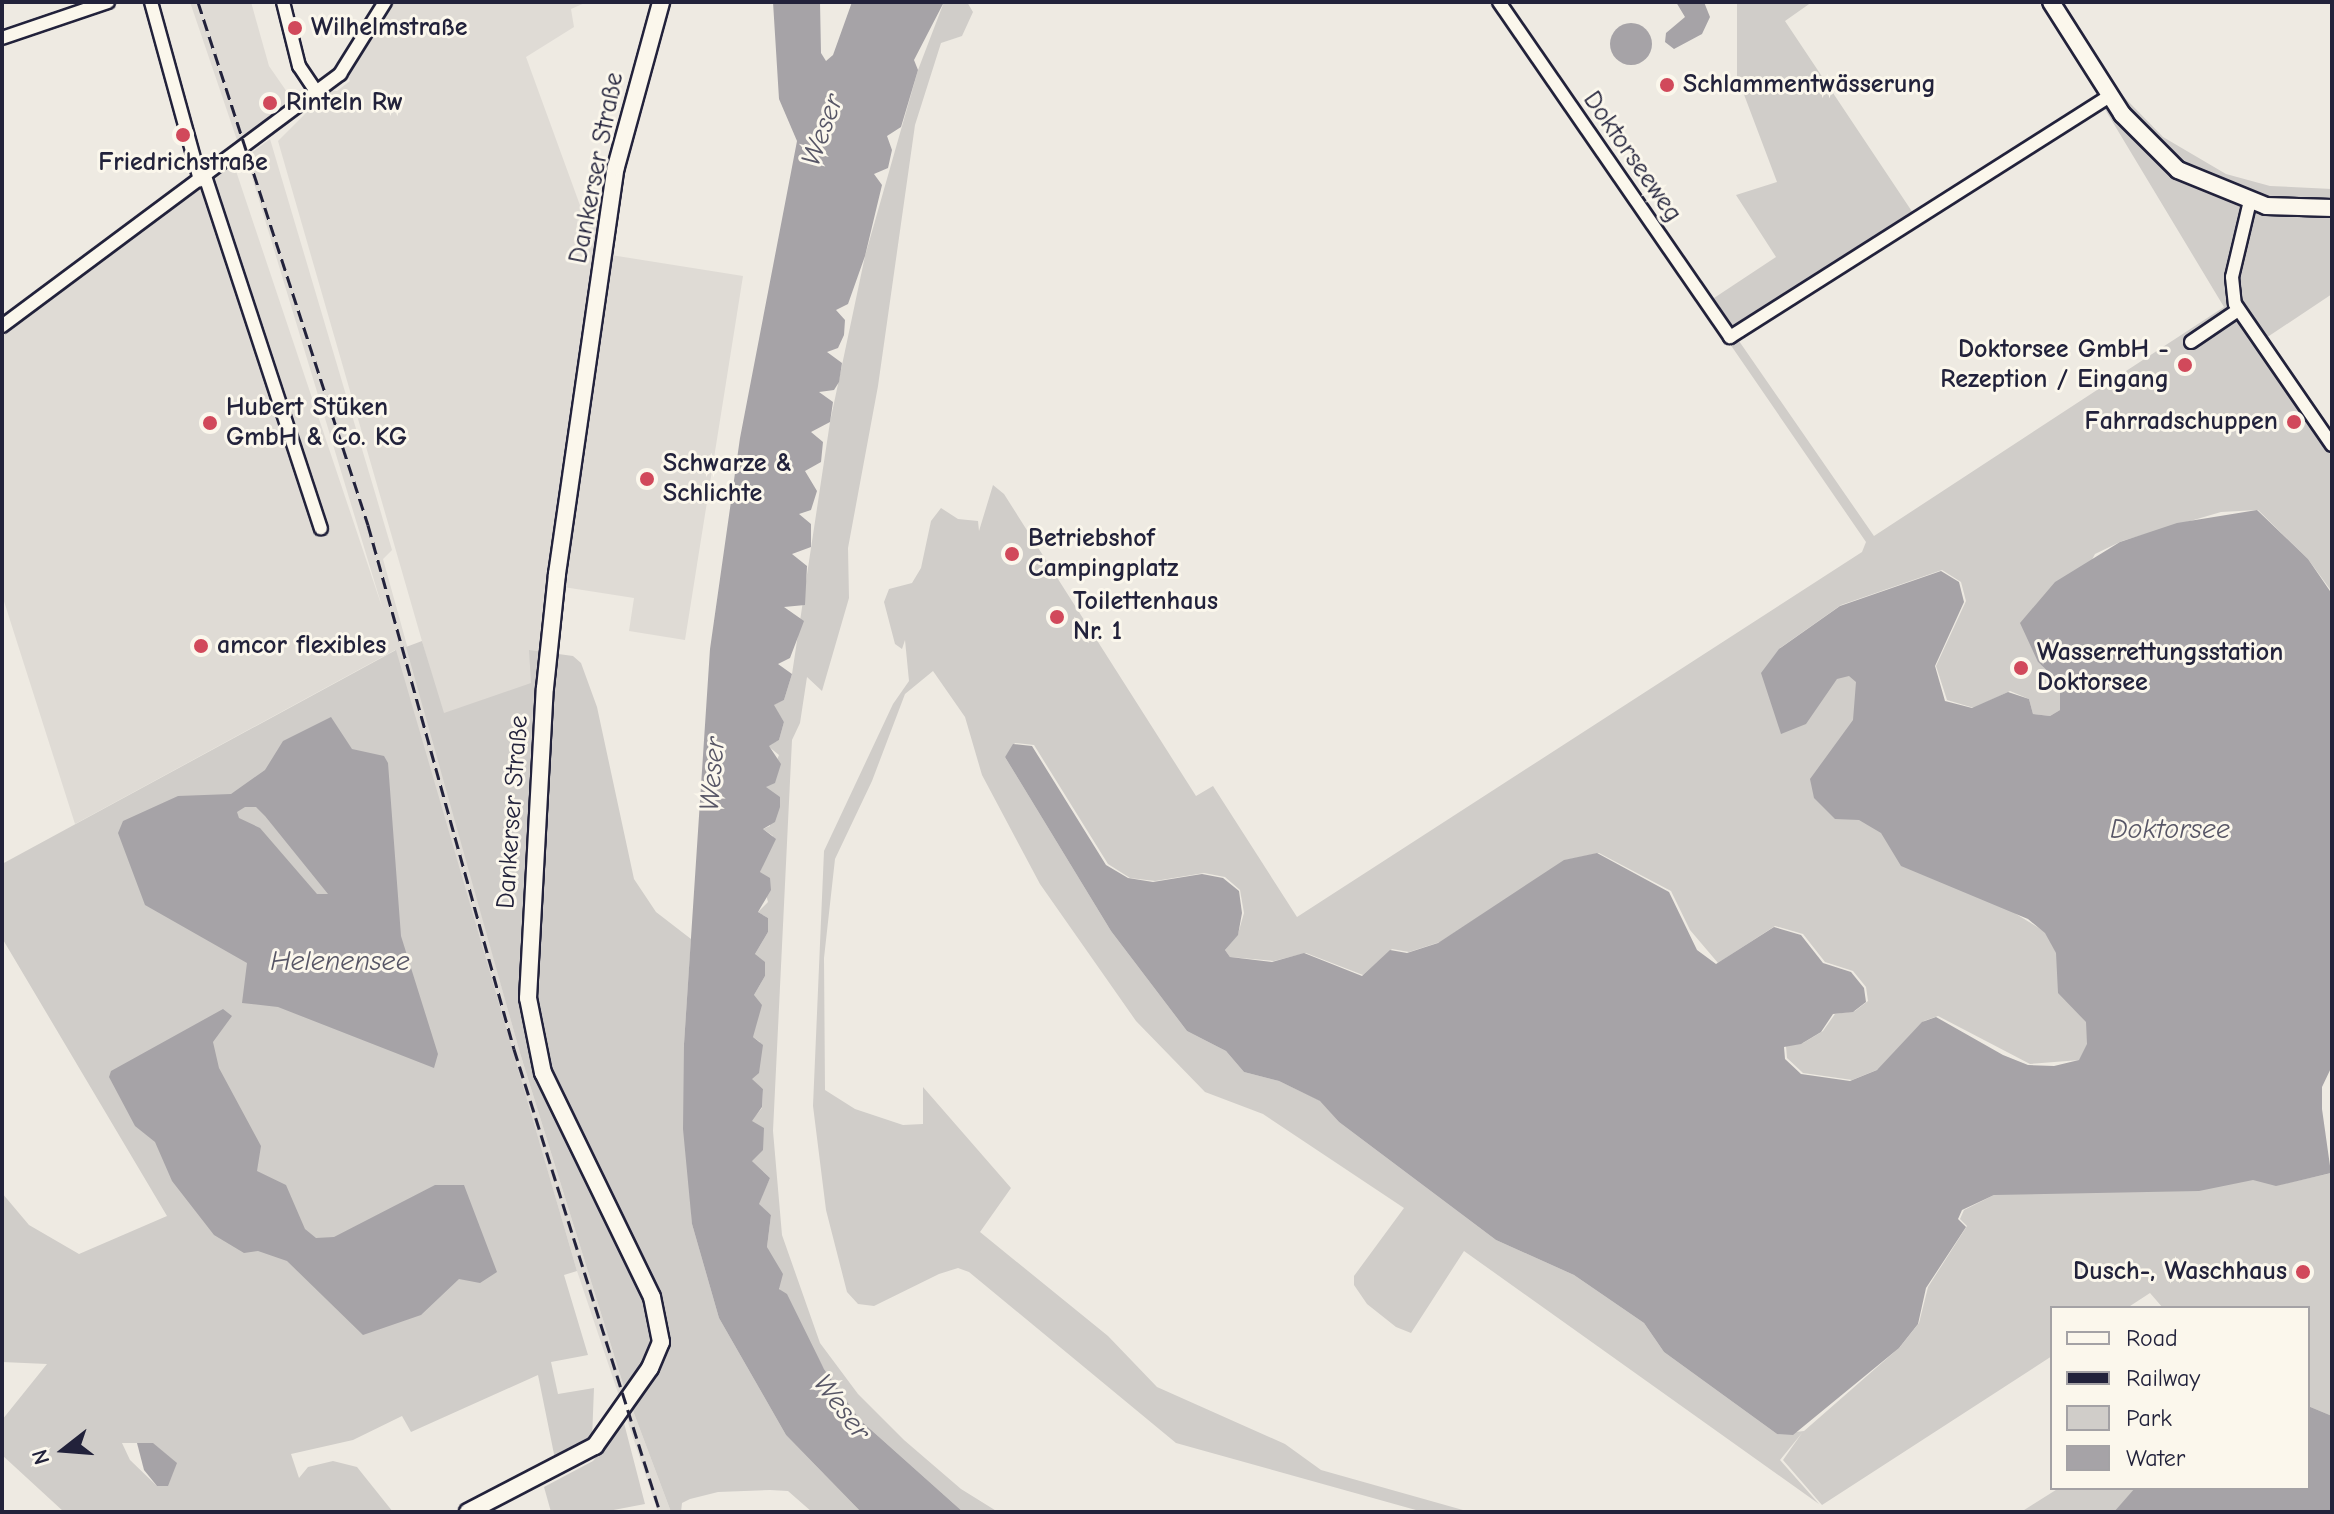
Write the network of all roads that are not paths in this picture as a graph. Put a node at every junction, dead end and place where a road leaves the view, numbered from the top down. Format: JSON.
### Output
{"nodes":[{"id":1,"x":108,"y":2,"type":"edge"},
{"id":2,"x":151,"y":2,"type":"edge"},
{"id":3,"x":283,"y":2,"type":"edge"},
{"id":4,"x":385,"y":2,"type":"edge"},
{"id":5,"x":661,"y":2,"type":"edge"},
{"id":6,"x":1499,"y":2,"type":"edge"},
{"id":7,"x":2051,"y":2,"type":"edge"},
{"id":8,"x":2,"y":38,"type":"edge"},
{"id":9,"x":317,"y":93,"type":"junction"},
{"id":10,"x":2110,"y":96,"type":"junction"},
{"id":11,"x":203,"y":178,"type":"junction"},
{"id":12,"x":2250,"y":201,"type":"junction"},
{"id":13,"x":2332,"y":208,"type":"edge"},
{"id":14,"x":2238,"y":310,"type":"junction"},
{"id":15,"x":2,"y":326,"type":"edge"},
{"id":16,"x":2191,"y":342,"type":"dead end"},
{"id":17,"x":2332,"y":445,"type":"edge"},
{"id":18,"x":321,"y":528,"type":"dead end"},
{"id":19,"x":468,"y":1512,"type":"edge"}],
"edges":[{"from":1,"to":8,"type":"street"},
{"from":2,"to":11,"type":"street"},
{"from":3,"to":9,"type":"street"},
{"from":4,"to":9,"type":"street"},
{"from":5,"to":19,"type":"main road","name":"Dankerser Straße"},
{"from":6,"to":10,"type":"street","name":"Doktorseeweg"},
{"from":7,"to":10,"type":"main road"},
{"from":9,"to":11,"type":"street"},
{"from":10,"to":12,"type":"main road"},
{"from":11,"to":15,"type":"street"},
{"from":11,"to":18,"type":"street"},
{"from":12,"to":13,"type":"main road"},
{"from":12,"to":14,"type":"street"},
{"from":14,"to":16,"type":"street"},
{"from":14,"to":17,"type":"street"}]}
